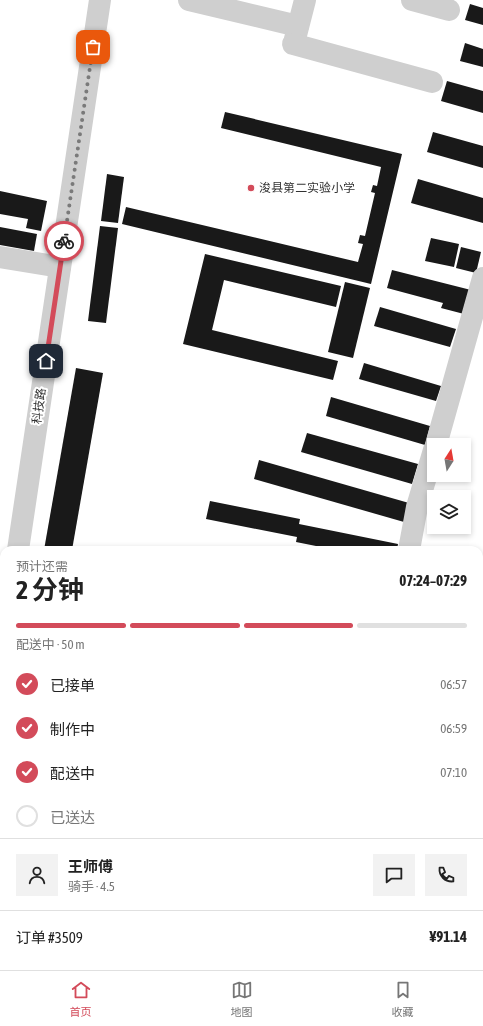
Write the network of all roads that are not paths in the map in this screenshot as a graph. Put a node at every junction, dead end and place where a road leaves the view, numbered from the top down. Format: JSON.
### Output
{"nodes":[{"id":1,"x":100,"y":0,"type":"edge"},
{"id":2,"x":189,"y":0,"type":"edge"},
{"id":3,"x":305,"y":0,"type":"edge"},
{"id":4,"x":412,"y":0,"type":"edge"},
{"id":5,"x":449,"y":10,"type":"dead end"},
{"id":6,"x":294,"y":42,"type":"junction"},
{"id":7,"x":432,"y":82,"type":"dead end"},
{"id":8,"x":0,"y":257,"type":"edge"},
{"id":9,"x":60,"y":267,"type":"junction"},
{"id":10,"x":483,"y":278,"type":"edge"},
{"id":11,"x":438,"y":438,"type":"edge"},
{"id":12,"x":427,"y":474,"type":"edge"},
{"id":13,"x":19,"y":546,"type":"edge"},
{"id":14,"x":410,"y":546,"type":"edge"}],
"edges":[{"from":1,"to":9,"type":"street","name":"科技路"},
{"from":2,"to":6,"type":"street"},
{"from":3,"to":6,"type":"street"},
{"from":4,"to":5,"type":"street"},
{"from":6,"to":7,"type":"street"},
{"from":8,"to":9,"type":"street"},
{"from":9,"to":13,"type":"street","name":"科技路"},
{"from":10,"to":11,"type":"street"},
{"from":12,"to":14,"type":"street"}]}
